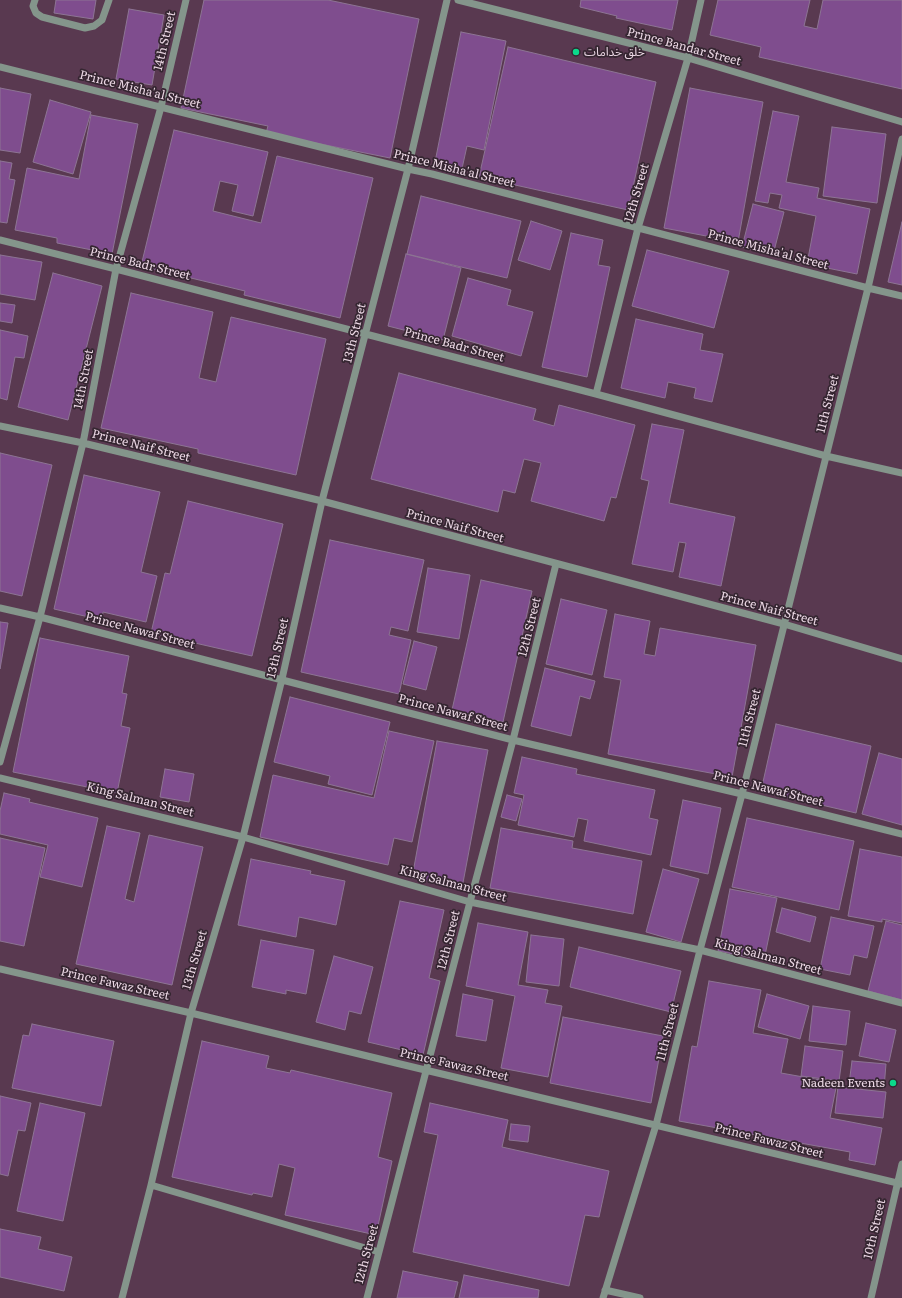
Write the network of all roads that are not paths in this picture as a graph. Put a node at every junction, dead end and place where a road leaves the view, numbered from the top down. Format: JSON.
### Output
{"nodes":[{"id":1,"x":35,"y":0,"type":"edge"},
{"id":2,"x":109,"y":0,"type":"edge"},
{"id":3,"x":186,"y":0,"type":"edge"},
{"id":4,"x":447,"y":0,"type":"edge"},
{"id":5,"x":458,"y":0,"type":"edge"},
{"id":6,"x":701,"y":0,"type":"edge"},
{"id":7,"x":688,"y":58,"type":"junction"},
{"id":8,"x":0,"y":67,"type":"edge"},
{"id":9,"x":161,"y":107,"type":"junction"},
{"id":10,"x":902,"y":122,"type":"edge"},
{"id":11,"x":902,"y":139,"type":"edge"},
{"id":12,"x":408,"y":169,"type":"junction"},
{"id":13,"x":638,"y":228,"type":"junction"},
{"id":14,"x":0,"y":240,"type":"edge"},
{"id":15,"x":116,"y":269,"type":"junction"},
{"id":16,"x":868,"y":288,"type":"junction"},
{"id":17,"x":902,"y":296,"type":"edge"},
{"id":18,"x":366,"y":334,"type":"junction"},
{"id":19,"x":596,"y":394,"type":"junction"},
{"id":20,"x":0,"y":426,"type":"edge"},
{"id":21,"x":83,"y":443,"type":"junction"},
{"id":22,"x":826,"y":456,"type":"junction"},
{"id":23,"x":902,"y":473,"type":"edge"},
{"id":24,"x":322,"y":501,"type":"junction"},
{"id":25,"x":556,"y":564,"type":"junction"},
{"id":26,"x":0,"y":608,"type":"edge"},
{"id":27,"x":40,"y":617,"type":"junction"},
{"id":28,"x":784,"y":624,"type":"junction"},
{"id":29,"x":902,"y":659,"type":"edge"},
{"id":30,"x":282,"y":680,"type":"junction"},
{"id":31,"x":513,"y":740,"type":"junction"},
{"id":32,"x":0,"y":762,"type":"edge"},
{"id":33,"x":0,"y":778,"type":"edge"},
{"id":34,"x":742,"y":794,"type":"junction"},
{"id":35,"x":902,"y":834,"type":"edge"},
{"id":36,"x":243,"y":837,"type":"junction"},
{"id":37,"x":470,"y":902,"type":"junction"},
{"id":38,"x":700,"y":950,"type":"junction"},
{"id":39,"x":0,"y":969,"type":"edge"},
{"id":40,"x":902,"y":1003,"type":"edge"},
{"id":41,"x":191,"y":1013,"type":"junction"},
{"id":42,"x":427,"y":1070,"type":"junction"},
{"id":43,"x":656,"y":1124,"type":"junction"},
{"id":44,"x":902,"y":1164,"type":"edge"},
{"id":45,"x":900,"y":1184,"type":"edge"},
{"id":46,"x":151,"y":1185,"type":"junction"},
{"id":47,"x":379,"y":1252,"type":"junction"},
{"id":48,"x":605,"y":1290,"type":"junction"},
{"id":49,"x":122,"y":1298,"type":"edge"},
{"id":50,"x":367,"y":1298,"type":"edge"},
{"id":51,"x":603,"y":1298,"type":"edge"},
{"id":52,"x":640,"y":1298,"type":"edge"},
{"id":53,"x":871,"y":1298,"type":"edge"}],
"edges":[{"from":1,"to":2,"type":"street"},
{"from":3,"to":9,"type":"street","name":"14th Street"},
{"from":4,"to":12,"type":"street","name":"13th Street"},
{"from":5,"to":7,"type":"street","name":"Prince Bandar Street"},
{"from":6,"to":7,"type":"street","name":"12th Street"},
{"from":7,"to":10,"type":"street","name":"Prince Bandar Street"},
{"from":7,"to":13,"type":"street","name":"12th Street"},
{"from":8,"to":9,"type":"street","name":"Prince Misha'al Street"},
{"from":9,"to":12,"type":"street","name":"Prince Misha'al Street"},
{"from":9,"to":15,"type":"street","name":"14th Street"},
{"from":11,"to":16,"type":"street","name":"11th Street"},
{"from":12,"to":13,"type":"street","name":"Prince Misha'al Street"},
{"from":12,"to":18,"type":"street","name":"13th Street"},
{"from":13,"to":16,"type":"street","name":"Prince Misha'al Street"},
{"from":13,"to":19,"type":"street","name":"12th Street"},
{"from":14,"to":15,"type":"street","name":"Prince Badr Street"},
{"from":15,"to":18,"type":"street","name":"Prince Badr Street"},
{"from":15,"to":21,"type":"street","name":"14th Street"},
{"from":16,"to":17,"type":"street","name":"Prince Misha'al Street"},
{"from":16,"to":22,"type":"street","name":"11th Street"},
{"from":18,"to":19,"type":"street","name":"Prince Badr Street"},
{"from":18,"to":24,"type":"street","name":"13th Street"},
{"from":19,"to":22,"type":"street","name":"Prince Badr Street"},
{"from":20,"to":21,"type":"street","name":"Prince Naif Street"},
{"from":21,"to":24,"type":"street","name":"Prince Naif Street"},
{"from":21,"to":27,"type":"street","name":"14th Street"},
{"from":22,"to":23,"type":"street","name":"Prince Badr Street"},
{"from":22,"to":28,"type":"street","name":"11th Street"},
{"from":24,"to":25,"type":"street","name":"Prince Naif Street"},
{"from":24,"to":30,"type":"street","name":"13th Street"},
{"from":25,"to":28,"type":"street","name":"Prince Naif Street"},
{"from":25,"to":31,"type":"street","name":"12th Street"},
{"from":26,"to":27,"type":"street","name":"Prince Nawaf Street"},
{"from":27,"to":30,"type":"street","name":"Prince Nawaf Street"},
{"from":27,"to":32,"type":"street","name":"14th Street"},
{"from":28,"to":29,"type":"street","name":"Prince Naif Street"},
{"from":28,"to":34,"type":"street","name":"11th Street"},
{"from":30,"to":31,"type":"street","name":"Prince Nawaf Street"},
{"from":30,"to":36,"type":"street","name":"13th Street"},
{"from":31,"to":34,"type":"street","name":"Prince Nawaf Street"},
{"from":31,"to":37,"type":"street","name":"12th Street"},
{"from":33,"to":36,"type":"street","name":"King Salman Street"},
{"from":34,"to":35,"type":"street","name":"Prince Nawaf Street"},
{"from":34,"to":38,"type":"street","name":"11th Street"},
{"from":36,"to":37,"type":"street","name":"King Salman Street"},
{"from":36,"to":41,"type":"street","name":"13th Street"},
{"from":37,"to":38,"type":"street","name":"King Salman Street"},
{"from":37,"to":42,"type":"street","name":"12th Street"},
{"from":38,"to":40,"type":"street","name":"King Salman Street"},
{"from":38,"to":43,"type":"street","name":"11th Street"},
{"from":39,"to":41,"type":"street","name":"Prince Fawaz Street"},
{"from":41,"to":42,"type":"street","name":"Prince Fawaz Street"},
{"from":41,"to":46,"type":"street","name":"13th Street"},
{"from":42,"to":43,"type":"street","name":"Prince Fawaz Street"},
{"from":42,"to":47,"type":"street","name":"12th Street"},
{"from":43,"to":45,"type":"street","name":"Prince Fawaz Street"},
{"from":43,"to":48,"type":"street","name":"11th Street"},
{"from":44,"to":45,"type":"street","name":"10th Street"},
{"from":45,"to":53,"type":"street","name":"10th Street"},
{"from":46,"to":47,"type":"street"},
{"from":46,"to":49,"type":"street","name":"13th Street"},
{"from":47,"to":50,"type":"street","name":"12th Street"},
{"from":48,"to":51,"type":"street","name":"11th Street"},
{"from":48,"to":52,"type":"street"}]}
